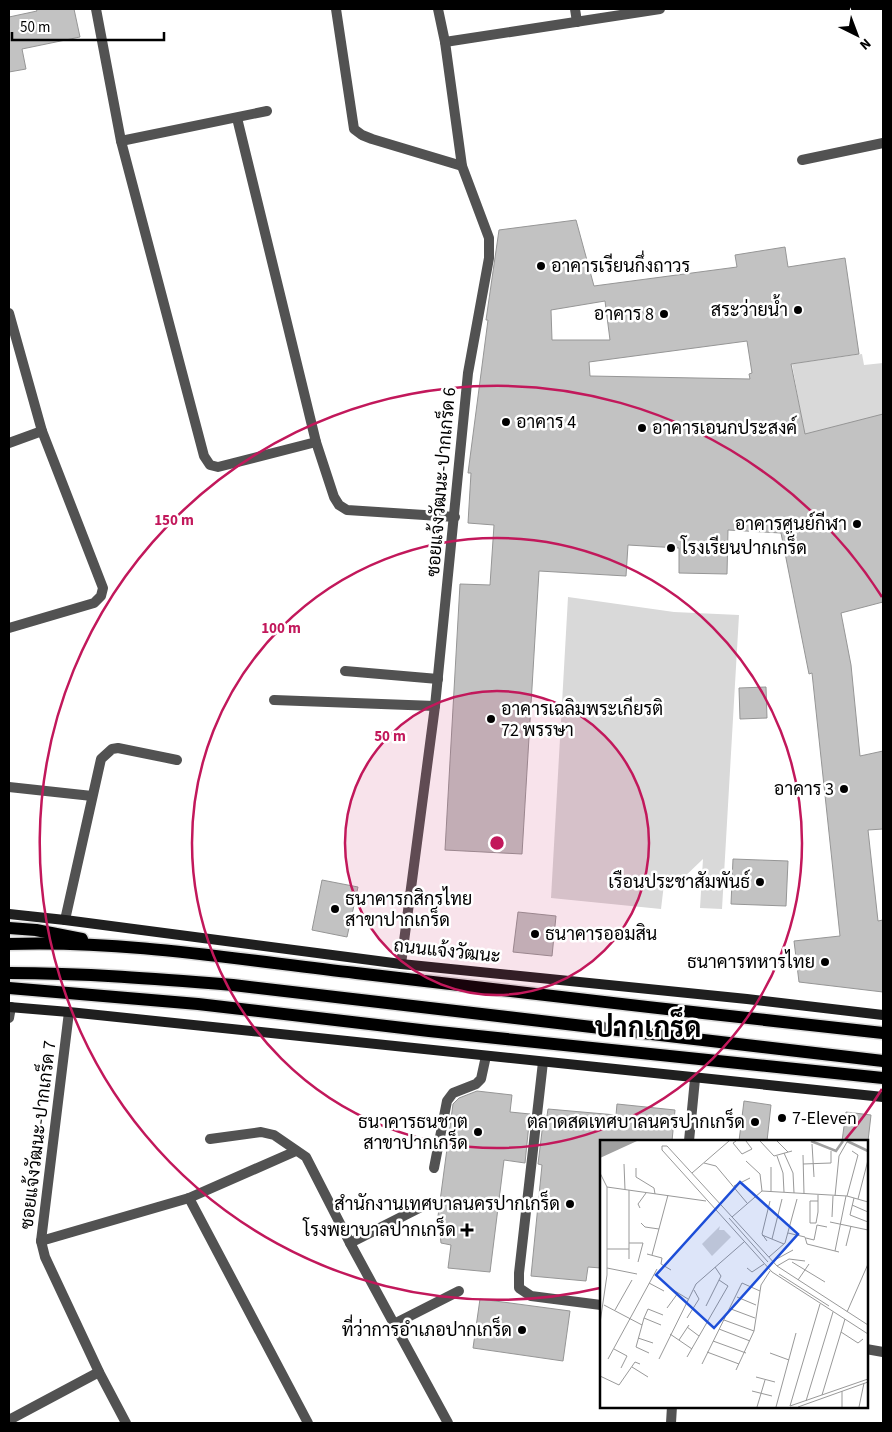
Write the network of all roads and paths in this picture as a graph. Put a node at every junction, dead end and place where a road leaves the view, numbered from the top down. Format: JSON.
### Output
{"nodes":[{"id":1,"x":96,"y":9,"type":"edge"},
{"id":2,"x":336,"y":9,"type":"edge"},
{"id":3,"x":438,"y":9,"type":"edge"},
{"id":4,"x":575,"y":9,"type":"edge"},
{"id":5,"x":660,"y":9,"type":"edge"},
{"id":6,"x":577,"y":22,"type":"junction"},
{"id":7,"x":445,"y":42,"type":"junction"},
{"id":8,"x":267,"y":111,"type":"dead end"},
{"id":9,"x":237,"y":118,"type":"junction"},
{"id":10,"x":121,"y":141,"type":"junction"},
{"id":11,"x":883,"y":143,"type":"edge"},
{"id":12,"x":802,"y":160,"type":"dead end"},
{"id":13,"x":462,"y":166,"type":"junction"},
{"id":14,"x":9,"y":313,"type":"edge"},
{"id":15,"x":42,"y":431,"type":"junction"},
{"id":16,"x":316,"y":442,"type":"junction"},
{"id":17,"x":9,"y":443,"type":"edge"},
{"id":18,"x":455,"y":517,"type":"junction"},
{"id":19,"x":9,"y":628,"type":"edge"},
{"id":20,"x":345,"y":671,"type":"dead end"},
{"id":21,"x":438,"y":679,"type":"junction"},
{"id":22,"x":274,"y":700,"type":"dead end"},
{"id":23,"x":435,"y":706,"type":"junction"},
{"id":24,"x":176,"y":760,"type":"dead end"},
{"id":25,"x":9,"y":787,"type":"edge"},
{"id":26,"x":92,"y":796,"type":"junction"},
{"id":27,"x":9,"y":914,"type":"edge"},
{"id":28,"x":65,"y":920,"type":"junction"},
{"id":29,"x":9,"y":928,"type":"edge"},
{"id":30,"x":9,"y":944,"type":"edge"},
{"id":31,"x":124,"y":946,"type":"junction"},
{"id":32,"x":401,"y":964,"type":"junction"},
{"id":33,"x":9,"y":974,"type":"edge"},
{"id":34,"x":9,"y":988,"type":"edge"},
{"id":35,"x":10,"y":1007,"type":"edge"},
{"id":36,"x":69,"y":1012,"type":"junction"},
{"id":37,"x":883,"y":1015,"type":"edge"},
{"id":38,"x":9,"y":1018,"type":"edge"},
{"id":39,"x":883,"y":1032,"type":"edge"},
{"id":40,"x":486,"y":1056,"type":"junction"},
{"id":41,"x":883,"y":1061,"type":"edge"},
{"id":42,"x":543,"y":1062,"type":"junction"},
{"id":43,"x":883,"y":1078,"type":"edge"},
{"id":44,"x":695,"y":1079,"type":"junction"},
{"id":45,"x":883,"y":1097,"type":"edge"},
{"id":46,"x":210,"y":1139,"type":"dead end"},
{"id":47,"x":689,"y":1140,"type":"edge"},
{"id":48,"x":296,"y":1151,"type":"junction"},
{"id":49,"x":434,"y":1168,"type":"dead end"},
{"id":50,"x":189,"y":1198,"type":"junction"},
{"id":51,"x":427,"y":1204,"type":"dead end"},
{"id":52,"x":41,"y":1241,"type":"junction"},
{"id":53,"x":350,"y":1243,"type":"junction"},
{"id":54,"x":459,"y":1291,"type":"dead end"},
{"id":55,"x":600,"y":1305,"type":"edge"},
{"id":56,"x":394,"y":1324,"type":"junction"},
{"id":57,"x":867,"y":1349,"type":"edge"},
{"id":58,"x":883,"y":1352,"type":"edge"},
{"id":59,"x":99,"y":1372,"type":"junction"},
{"id":60,"x":672,"y":1407,"type":"edge"},
{"id":61,"x":9,"y":1420,"type":"edge"},
{"id":62,"x":126,"y":1423,"type":"edge"},
{"id":63,"x":308,"y":1423,"type":"edge"},
{"id":64,"x":448,"y":1423,"type":"edge"},
{"id":65,"x":671,"y":1423,"type":"edge"}],
"edges":[{"from":1,"to":10,"type":"street"},
{"from":2,"to":13,"type":"street"},
{"from":3,"to":7,"type":"street","name":"ซอยแจ้งวัฒนะ-ปากเกร็ด 6"},
{"from":4,"to":6,"type":"street"},
{"from":5,"to":6,"type":"street"},
{"from":6,"to":7,"type":"street"},
{"from":7,"to":13,"type":"street","name":"ซอยแจ้งวัฒนะ-ปากเกร็ด 6"},
{"from":8,"to":9,"type":"street"},
{"from":9,"to":10,"type":"street"},
{"from":9,"to":16,"type":"street"},
{"from":10,"to":16,"type":"street"},
{"from":11,"to":12,"type":"street"},
{"from":13,"to":18,"type":"street","name":"ซอยแจ้งวัฒนะ-ปากเกร็ด 6"},
{"from":14,"to":15,"type":"street"},
{"from":15,"to":17,"type":"street"},
{"from":15,"to":19,"type":"street"},
{"from":16,"to":18,"type":"street"},
{"from":18,"to":21,"type":"street","name":"ซอยแจ้งวัฒนะ-ปากเกร็ด 6"},
{"from":20,"to":21,"type":"street"},
{"from":21,"to":23,"type":"street","name":"ซอยแจ้งวัฒนะ-ปากเกร็ด 6"},
{"from":22,"to":23,"type":"street"},
{"from":23,"to":32,"type":"street","name":"ซอยแจ้งวัฒนะ-ปากเกร็ด 6"},
{"from":24,"to":26,"type":"street"},
{"from":25,"to":26,"type":"street"},
{"from":26,"to":28,"type":"street"},
{"from":27,"to":28,"type":"main road","name":"ถนนแจ้งวัฒนะ"},
{"from":28,"to":32,"type":"main road","name":"ถนนแจ้งวัฒนะ"},
{"from":29,"to":31,"type":"main road"},
{"from":30,"to":31,"type":"main road","name":"ถนนแจ้งวัฒนะ"},
{"from":31,"to":39,"type":"main road","name":"ถนนแจ้งวัฒนะ"},
{"from":32,"to":37,"type":"main road","name":"ถนนแจ้งวัฒนะ"},
{"from":33,"to":41,"type":"main road"},
{"from":34,"to":43,"type":"main road"},
{"from":35,"to":36,"type":"main road"},
{"from":35,"to":38,"type":"street"},
{"from":36,"to":40,"type":"main road"},
{"from":36,"to":52,"type":"street","name":"ซอยแจ้งวัฒนะ-ปากเกร็ด 7"},
{"from":40,"to":42,"type":"main road"},
{"from":40,"to":49,"type":"street"},
{"from":42,"to":44,"type":"main road"},
{"from":42,"to":55,"type":"street"},
{"from":44,"to":45,"type":"main road"},
{"from":44,"to":47,"type":"street"},
{"from":46,"to":48,"type":"street"},
{"from":48,"to":50,"type":"street"},
{"from":48,"to":53,"type":"street"},
{"from":50,"to":52,"type":"street"},
{"from":50,"to":63,"type":"street"},
{"from":51,"to":53,"type":"street"},
{"from":52,"to":59,"type":"street","name":"ซอยแจ้งวัฒนะ-ปากเกร็ด 7"},
{"from":53,"to":56,"type":"street"},
{"from":54,"to":56,"type":"street"},
{"from":56,"to":64,"type":"street"},
{"from":57,"to":58,"type":"street"},
{"from":59,"to":61,"type":"street"},
{"from":59,"to":62,"type":"street","name":"ซอยแจ้งวัฒนะ-ปากเกร็ด 7"},
{"from":60,"to":65,"type":"street"}]}
